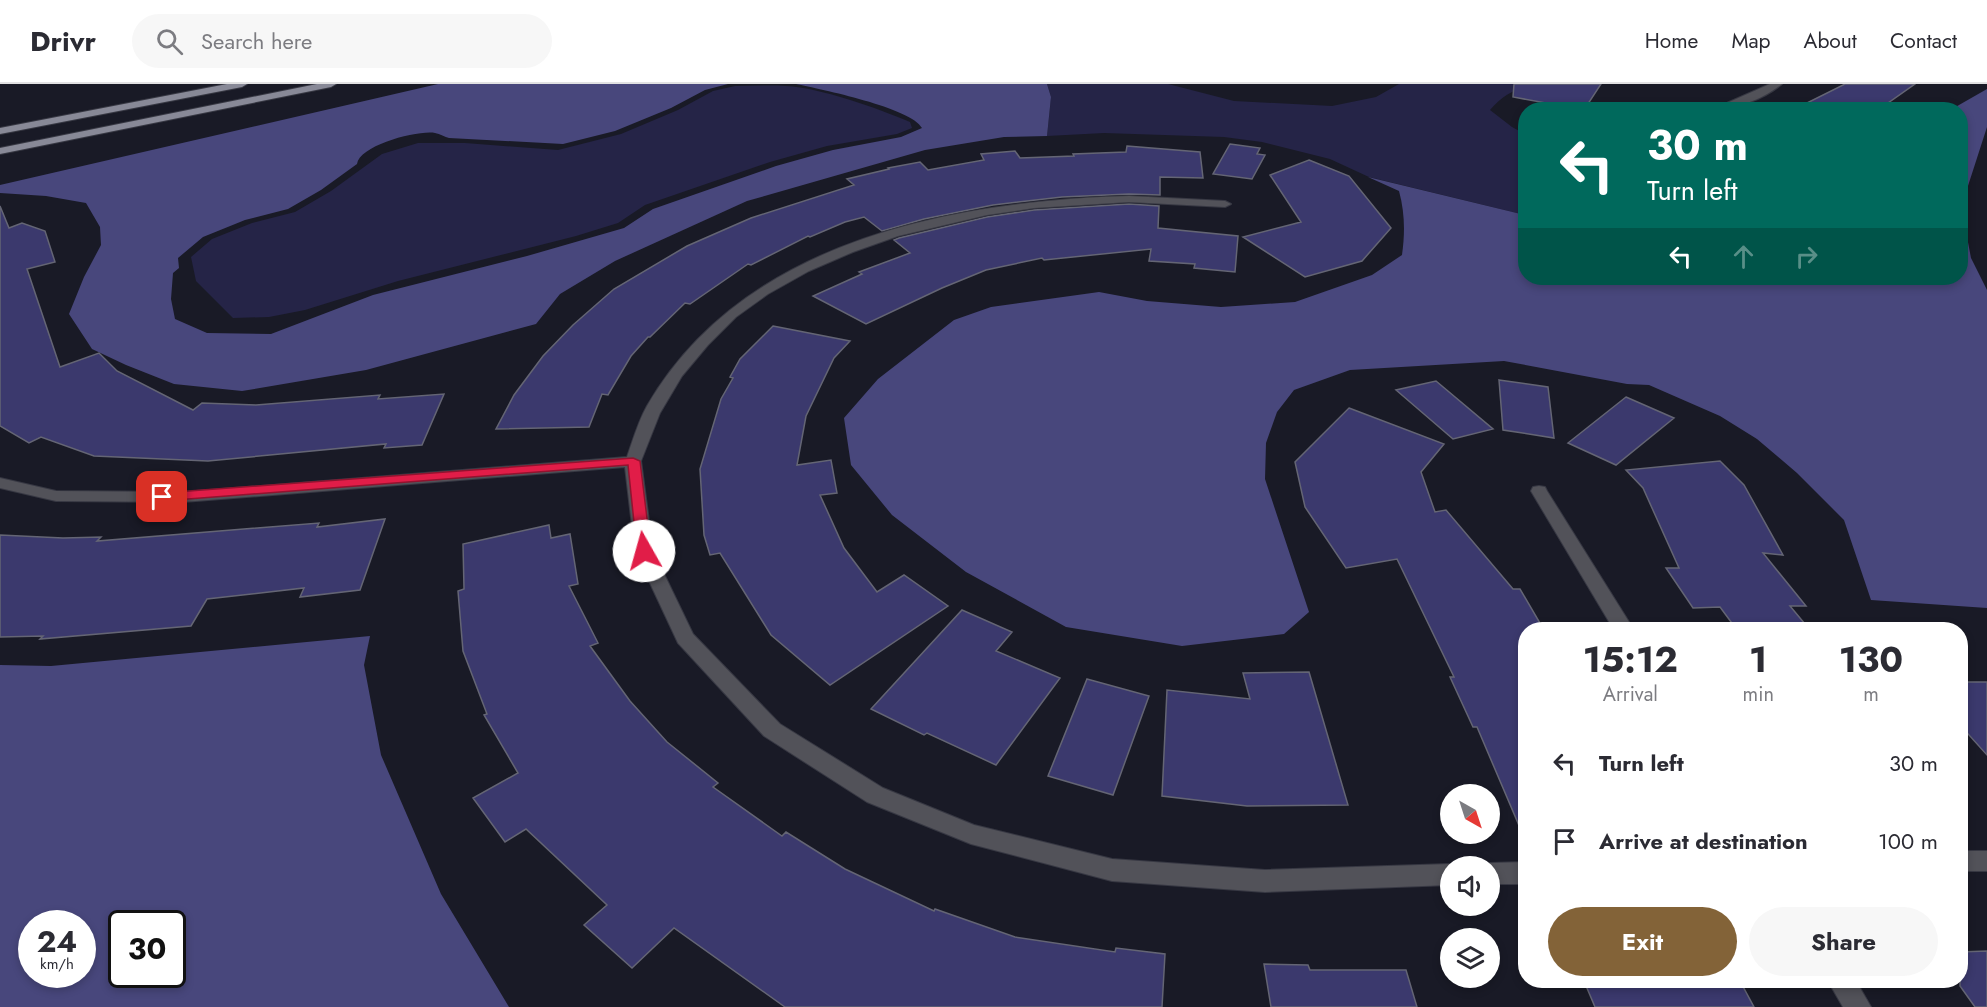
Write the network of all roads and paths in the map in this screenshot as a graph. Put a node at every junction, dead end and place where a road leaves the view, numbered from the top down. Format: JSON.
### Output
{"nodes":[{"id":1,"x":242,"y":84,"type":"edge"},
{"id":2,"x":331,"y":84,"type":"edge"},
{"id":3,"x":1777,"y":84,"type":"edge"},
{"id":4,"x":1738,"y":102,"type":"edge"},
{"id":5,"x":0,"y":131,"type":"edge"},
{"id":6,"x":0,"y":152,"type":"edge"},
{"id":7,"x":1225,"y":204,"type":"dead end"},
{"id":8,"x":633,"y":461,"type":"junction"},
{"id":9,"x":0,"y":483,"type":"edge"},
{"id":10,"x":1539,"y":491,"type":"dead end"},
{"id":11,"x":1619,"y":622,"type":"edge"},
{"id":12,"x":1968,"y":861,"type":"edge"},
{"id":13,"x":1987,"y":861,"type":"edge"},
{"id":14,"x":1518,"y":873,"type":"edge"},
{"id":15,"x":1500,"y":874,"type":"edge"},
{"id":16,"x":1440,"y":875,"type":"edge"},
{"id":17,"x":1846,"y":988,"type":"edge"},
{"id":18,"x":1858,"y":1007,"type":"edge"}],
"edges":[{"from":1,"to":5,"type":"main road"},
{"from":2,"to":6,"type":"main road"},
{"from":3,"to":4,"type":"street"},
{"from":7,"to":8,"type":"street"},
{"from":8,"to":9,"type":"street"},
{"from":8,"to":16,"type":"street"},
{"from":10,"to":11,"type":"street"},
{"from":12,"to":13,"type":"street"},
{"from":14,"to":15,"type":"street"},
{"from":17,"to":18,"type":"street"}]}
